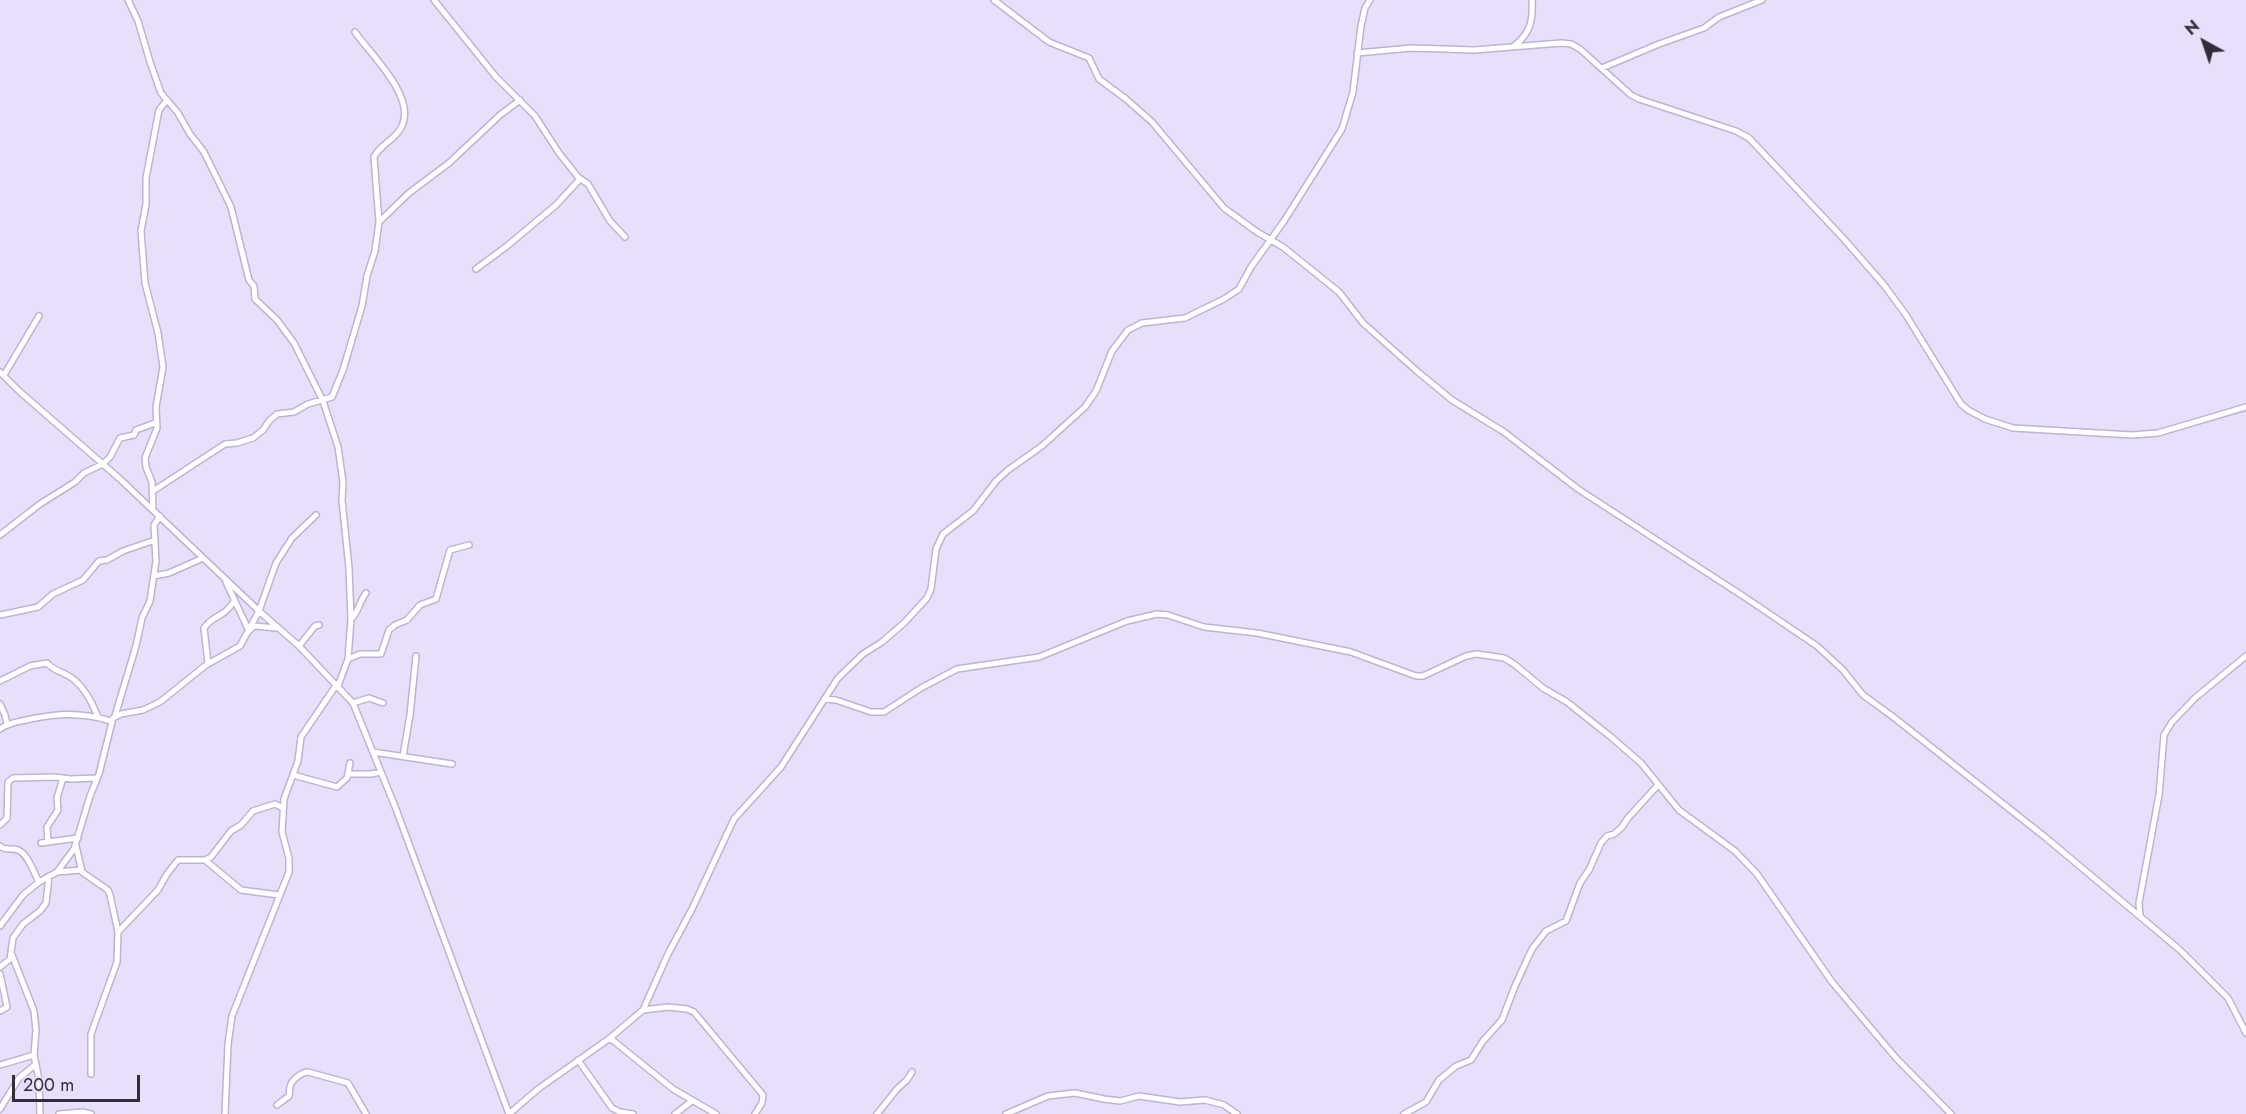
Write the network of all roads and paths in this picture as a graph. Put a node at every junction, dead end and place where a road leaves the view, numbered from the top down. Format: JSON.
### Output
{"nodes":[{"id":1,"x":128,"y":0,"type":"edge"},
{"id":2,"x":434,"y":0,"type":"edge"},
{"id":3,"x":994,"y":0,"type":"edge"},
{"id":4,"x":1370,"y":0,"type":"edge"},
{"id":5,"x":1532,"y":0,"type":"edge"},
{"id":6,"x":1762,"y":0,"type":"edge"},
{"id":7,"x":355,"y":32,"type":"dead end"},
{"id":8,"x":1513,"y":46,"type":"junction"},
{"id":9,"x":1357,"y":53,"type":"junction"},
{"id":10,"x":1602,"y":68,"type":"junction"},
{"id":11,"x":167,"y":100,"type":"junction"},
{"id":12,"x":520,"y":100,"type":"junction"},
{"id":13,"x":580,"y":179,"type":"junction"},
{"id":14,"x":379,"y":222,"type":"junction"},
{"id":15,"x":625,"y":237,"type":"dead end"},
{"id":16,"x":1270,"y":239,"type":"junction"},
{"id":17,"x":476,"y":269,"type":"dead end"},
{"id":18,"x":39,"y":316,"type":"dead end"},
{"id":19,"x":2,"y":373,"type":"edge"},
{"id":20,"x":322,"y":401,"type":"junction"},
{"id":21,"x":2246,"y":407,"type":"edge"},
{"id":22,"x":155,"y":423,"type":"junction"},
{"id":23,"x":103,"y":464,"type":"junction"},
{"id":24,"x":153,"y":492,"type":"junction"},
{"id":25,"x":153,"y":510,"type":"junction"},
{"id":26,"x":316,"y":515,"type":"dead end"},
{"id":27,"x":160,"y":516,"type":"junction"},
{"id":28,"x":0,"y":535,"type":"edge"},
{"id":29,"x":155,"y":540,"type":"junction"},
{"id":30,"x":469,"y":545,"type":"dead end"},
{"id":31,"x":203,"y":558,"type":"junction"},
{"id":32,"x":154,"y":576,"type":"junction"},
{"id":33,"x":225,"y":578,"type":"junction"},
{"id":34,"x":366,"y":593,"type":"dead end"},
{"id":35,"x":234,"y":601,"type":"junction"},
{"id":36,"x":259,"y":611,"type":"junction"},
{"id":37,"x":0,"y":615,"type":"edge"},
{"id":38,"x":351,"y":619,"type":"junction"},
{"id":39,"x":319,"y":625,"type":"dead end"},
{"id":40,"x":278,"y":628,"type":"junction"},
{"id":41,"x":249,"y":631,"type":"junction"},
{"id":42,"x":299,"y":646,"type":"junction"},
{"id":43,"x":416,"y":656,"type":"dead end"},
{"id":44,"x":2246,"y":656,"type":"edge"},
{"id":45,"x":348,"y":659,"type":"junction"},
{"id":46,"x":208,"y":663,"type":"junction"},
{"id":47,"x":0,"y":681,"type":"edge"},
{"id":48,"x":338,"y":685,"type":"junction"},
{"id":49,"x":824,"y":699,"type":"junction"},
{"id":50,"x":353,"y":703,"type":"junction"},
{"id":51,"x":382,"y":703,"type":"dead end"},
{"id":52,"x":0,"y":704,"type":"edge"},
{"id":53,"x":98,"y":717,"type":"junction"},
{"id":54,"x":113,"y":718,"type":"junction"},
{"id":55,"x":7,"y":724,"type":"junction"},
{"id":56,"x":0,"y":729,"type":"edge"},
{"id":57,"x":373,"y":752,"type":"junction"},
{"id":58,"x":403,"y":756,"type":"junction"},
{"id":59,"x":350,"y":764,"type":"dead end"},
{"id":60,"x":452,"y":764,"type":"dead end"},
{"id":61,"x":381,"y":772,"type":"junction"},
{"id":62,"x":348,"y":774,"type":"junction"},
{"id":63,"x":293,"y":775,"type":"junction"},
{"id":64,"x":63,"y":778,"type":"junction"},
{"id":65,"x":97,"y":778,"type":"junction"},
{"id":66,"x":1658,"y":785,"type":"junction"},
{"id":67,"x":283,"y":808,"type":"junction"},
{"id":68,"x":0,"y":825,"type":"edge"},
{"id":69,"x":48,"y":842,"type":"junction"},
{"id":70,"x":77,"y":842,"type":"junction"},
{"id":71,"x":41,"y":843,"type":"dead end"},
{"id":72,"x":0,"y":846,"type":"edge"},
{"id":73,"x":205,"y":860,"type":"junction"},
{"id":74,"x":81,"y":870,"type":"junction"},
{"id":75,"x":57,"y":872,"type":"junction"},
{"id":76,"x":49,"y":876,"type":"junction"},
{"id":77,"x":39,"y":882,"type":"junction"},
{"id":78,"x":279,"y":895,"type":"junction"},
{"id":79,"x":2140,"y":918,"type":"junction"},
{"id":80,"x":0,"y":926,"type":"edge"},
{"id":81,"x":118,"y":932,"type":"junction"},
{"id":82,"x":12,"y":955,"type":"junction"},
{"id":83,"x":0,"y":967,"type":"edge"},
{"id":84,"x":0,"y":974,"type":"edge"},
{"id":85,"x":643,"y":1010,"type":"junction"},
{"id":86,"x":0,"y":1011,"type":"edge"},
{"id":87,"x":2246,"y":1033,"type":"edge"},
{"id":88,"x":610,"y":1038,"type":"junction"},
{"id":89,"x":34,"y":1055,"type":"junction"},
{"id":90,"x":578,"y":1060,"type":"junction"},
{"id":91,"x":36,"y":1064,"type":"junction"},
{"id":92,"x":0,"y":1065,"type":"edge"},
{"id":93,"x":912,"y":1072,"type":"dead end"},
{"id":94,"x":91,"y":1074,"type":"dead end"},
{"id":95,"x":692,"y":1101,"type":"junction"},
{"id":96,"x":277,"y":1106,"type":"dead end"},
{"id":97,"x":0,"y":1109,"type":"edge"},
{"id":98,"x":40,"y":1114,"type":"edge"},
{"id":99,"x":59,"y":1114,"type":"edge"},
{"id":100,"x":91,"y":1114,"type":"edge"},
{"id":101,"x":225,"y":1114,"type":"edge"},
{"id":102,"x":366,"y":1114,"type":"edge"},
{"id":103,"x":509,"y":1114,"type":"edge"},
{"id":104,"x":633,"y":1114,"type":"edge"},
{"id":105,"x":675,"y":1114,"type":"edge"},
{"id":106,"x":716,"y":1114,"type":"edge"},
{"id":107,"x":754,"y":1114,"type":"edge"},
{"id":108,"x":877,"y":1114,"type":"edge"},
{"id":109,"x":1006,"y":1114,"type":"edge"},
{"id":110,"x":1237,"y":1114,"type":"edge"},
{"id":111,"x":1404,"y":1114,"type":"edge"},
{"id":112,"x":1950,"y":1114,"type":"edge"}],
"edges":[{"from":1,"to":11,"type":"street"},
{"from":2,"to":12,"type":"street"},
{"from":3,"to":16,"type":"street"},
{"from":4,"to":9,"type":"street"},
{"from":5,"to":8,"type":"street"},
{"from":6,"to":10,"type":"street"},
{"from":7,"to":14,"type":"street"},
{"from":8,"to":9,"type":"street"},
{"from":8,"to":10,"type":"street"},
{"from":9,"to":16,"type":"street"},
{"from":10,"to":21,"type":"street"},
{"from":11,"to":20,"type":"street"},
{"from":11,"to":22,"type":"street"},
{"from":12,"to":13,"type":"street"},
{"from":12,"to":14,"type":"street"},
{"from":13,"to":15,"type":"street"},
{"from":13,"to":17,"type":"street"},
{"from":14,"to":20,"type":"street"},
{"from":16,"to":49,"type":"street"},
{"from":16,"to":79,"type":"street"},
{"from":18,"to":19,"type":"street"},
{"from":19,"to":23,"type":"street"},
{"from":20,"to":24,"type":"street"},
{"from":20,"to":38,"type":"street"},
{"from":22,"to":23,"type":"street"},
{"from":22,"to":24,"type":"street"},
{"from":23,"to":25,"type":"street"},
{"from":23,"to":28,"type":"street"},
{"from":24,"to":25,"type":"street"},
{"from":25,"to":27,"type":"street"},
{"from":26,"to":36,"type":"street"},
{"from":27,"to":29,"type":"street"},
{"from":27,"to":31,"type":"street"},
{"from":29,"to":32,"type":"street"},
{"from":29,"to":37,"type":"street"},
{"from":30,"to":45,"type":"street"},
{"from":31,"to":32,"type":"street"},
{"from":31,"to":33,"type":"street"},
{"from":32,"to":54,"type":"street"},
{"from":33,"to":35,"type":"street"},
{"from":33,"to":36,"type":"street"},
{"from":34,"to":38,"type":"street"},
{"from":35,"to":41,"type":"street"},
{"from":35,"to":46,"type":"street"},
{"from":36,"to":40,"type":"street"},
{"from":36,"to":41,"type":"street"},
{"from":38,"to":45,"type":"street"},
{"from":39,"to":42,"type":"street"},
{"from":40,"to":41,"type":"street"},
{"from":40,"to":42,"type":"street"},
{"from":41,"to":46,"type":"street"},
{"from":42,"to":48,"type":"street"},
{"from":43,"to":58,"type":"street"},
{"from":44,"to":79,"type":"street"},
{"from":45,"to":48,"type":"street"},
{"from":46,"to":54,"type":"street"},
{"from":47,"to":53,"type":"street"},
{"from":48,"to":50,"type":"street"},
{"from":48,"to":63,"type":"street"},
{"from":49,"to":66,"type":"street"},
{"from":49,"to":85,"type":"street"},
{"from":50,"to":51,"type":"street"},
{"from":50,"to":57,"type":"street"},
{"from":52,"to":55,"type":"street"},
{"from":53,"to":54,"type":"street"},
{"from":53,"to":55,"type":"street"},
{"from":54,"to":65,"type":"street"},
{"from":55,"to":56,"type":"street"},
{"from":57,"to":58,"type":"street"},
{"from":57,"to":61,"type":"street"},
{"from":58,"to":60,"type":"street"},
{"from":59,"to":62,"type":"street"},
{"from":61,"to":62,"type":"street"},
{"from":61,"to":103,"type":"street"},
{"from":62,"to":63,"type":"street"},
{"from":63,"to":67,"type":"street"},
{"from":64,"to":65,"type":"street"},
{"from":64,"to":68,"type":"street"},
{"from":64,"to":69,"type":"street"},
{"from":65,"to":70,"type":"street"},
{"from":66,"to":111,"type":"street"},
{"from":66,"to":112,"type":"street"},
{"from":67,"to":73,"type":"street"},
{"from":67,"to":78,"type":"street"},
{"from":69,"to":70,"type":"street"},
{"from":69,"to":71,"type":"street"},
{"from":70,"to":74,"type":"street"},
{"from":70,"to":75,"type":"street"},
{"from":72,"to":77,"type":"street"},
{"from":73,"to":78,"type":"street"},
{"from":73,"to":81,"type":"street"},
{"from":74,"to":75,"type":"street"},
{"from":74,"to":81,"type":"street"},
{"from":75,"to":76,"type":"street"},
{"from":76,"to":77,"type":"street"},
{"from":76,"to":82,"type":"street"},
{"from":77,"to":80,"type":"street"},
{"from":78,"to":101,"type":"street"},
{"from":79,"to":87,"type":"street"},
{"from":81,"to":94,"type":"street"},
{"from":82,"to":83,"type":"street"},
{"from":82,"to":89,"type":"street"},
{"from":84,"to":86,"type":"street"},
{"from":85,"to":88,"type":"street"},
{"from":85,"to":107,"type":"street"},
{"from":88,"to":90,"type":"street"},
{"from":88,"to":95,"type":"street"},
{"from":89,"to":91,"type":"street"},
{"from":89,"to":92,"type":"street"},
{"from":90,"to":103,"type":"street"},
{"from":90,"to":104,"type":"street"},
{"from":91,"to":97,"type":"street"},
{"from":91,"to":98,"type":"street"},
{"from":93,"to":108,"type":"street"},
{"from":95,"to":105,"type":"street"},
{"from":95,"to":106,"type":"street"},
{"from":96,"to":102,"type":"street"},
{"from":99,"to":100,"type":"street"},
{"from":109,"to":110,"type":"street"}]}
